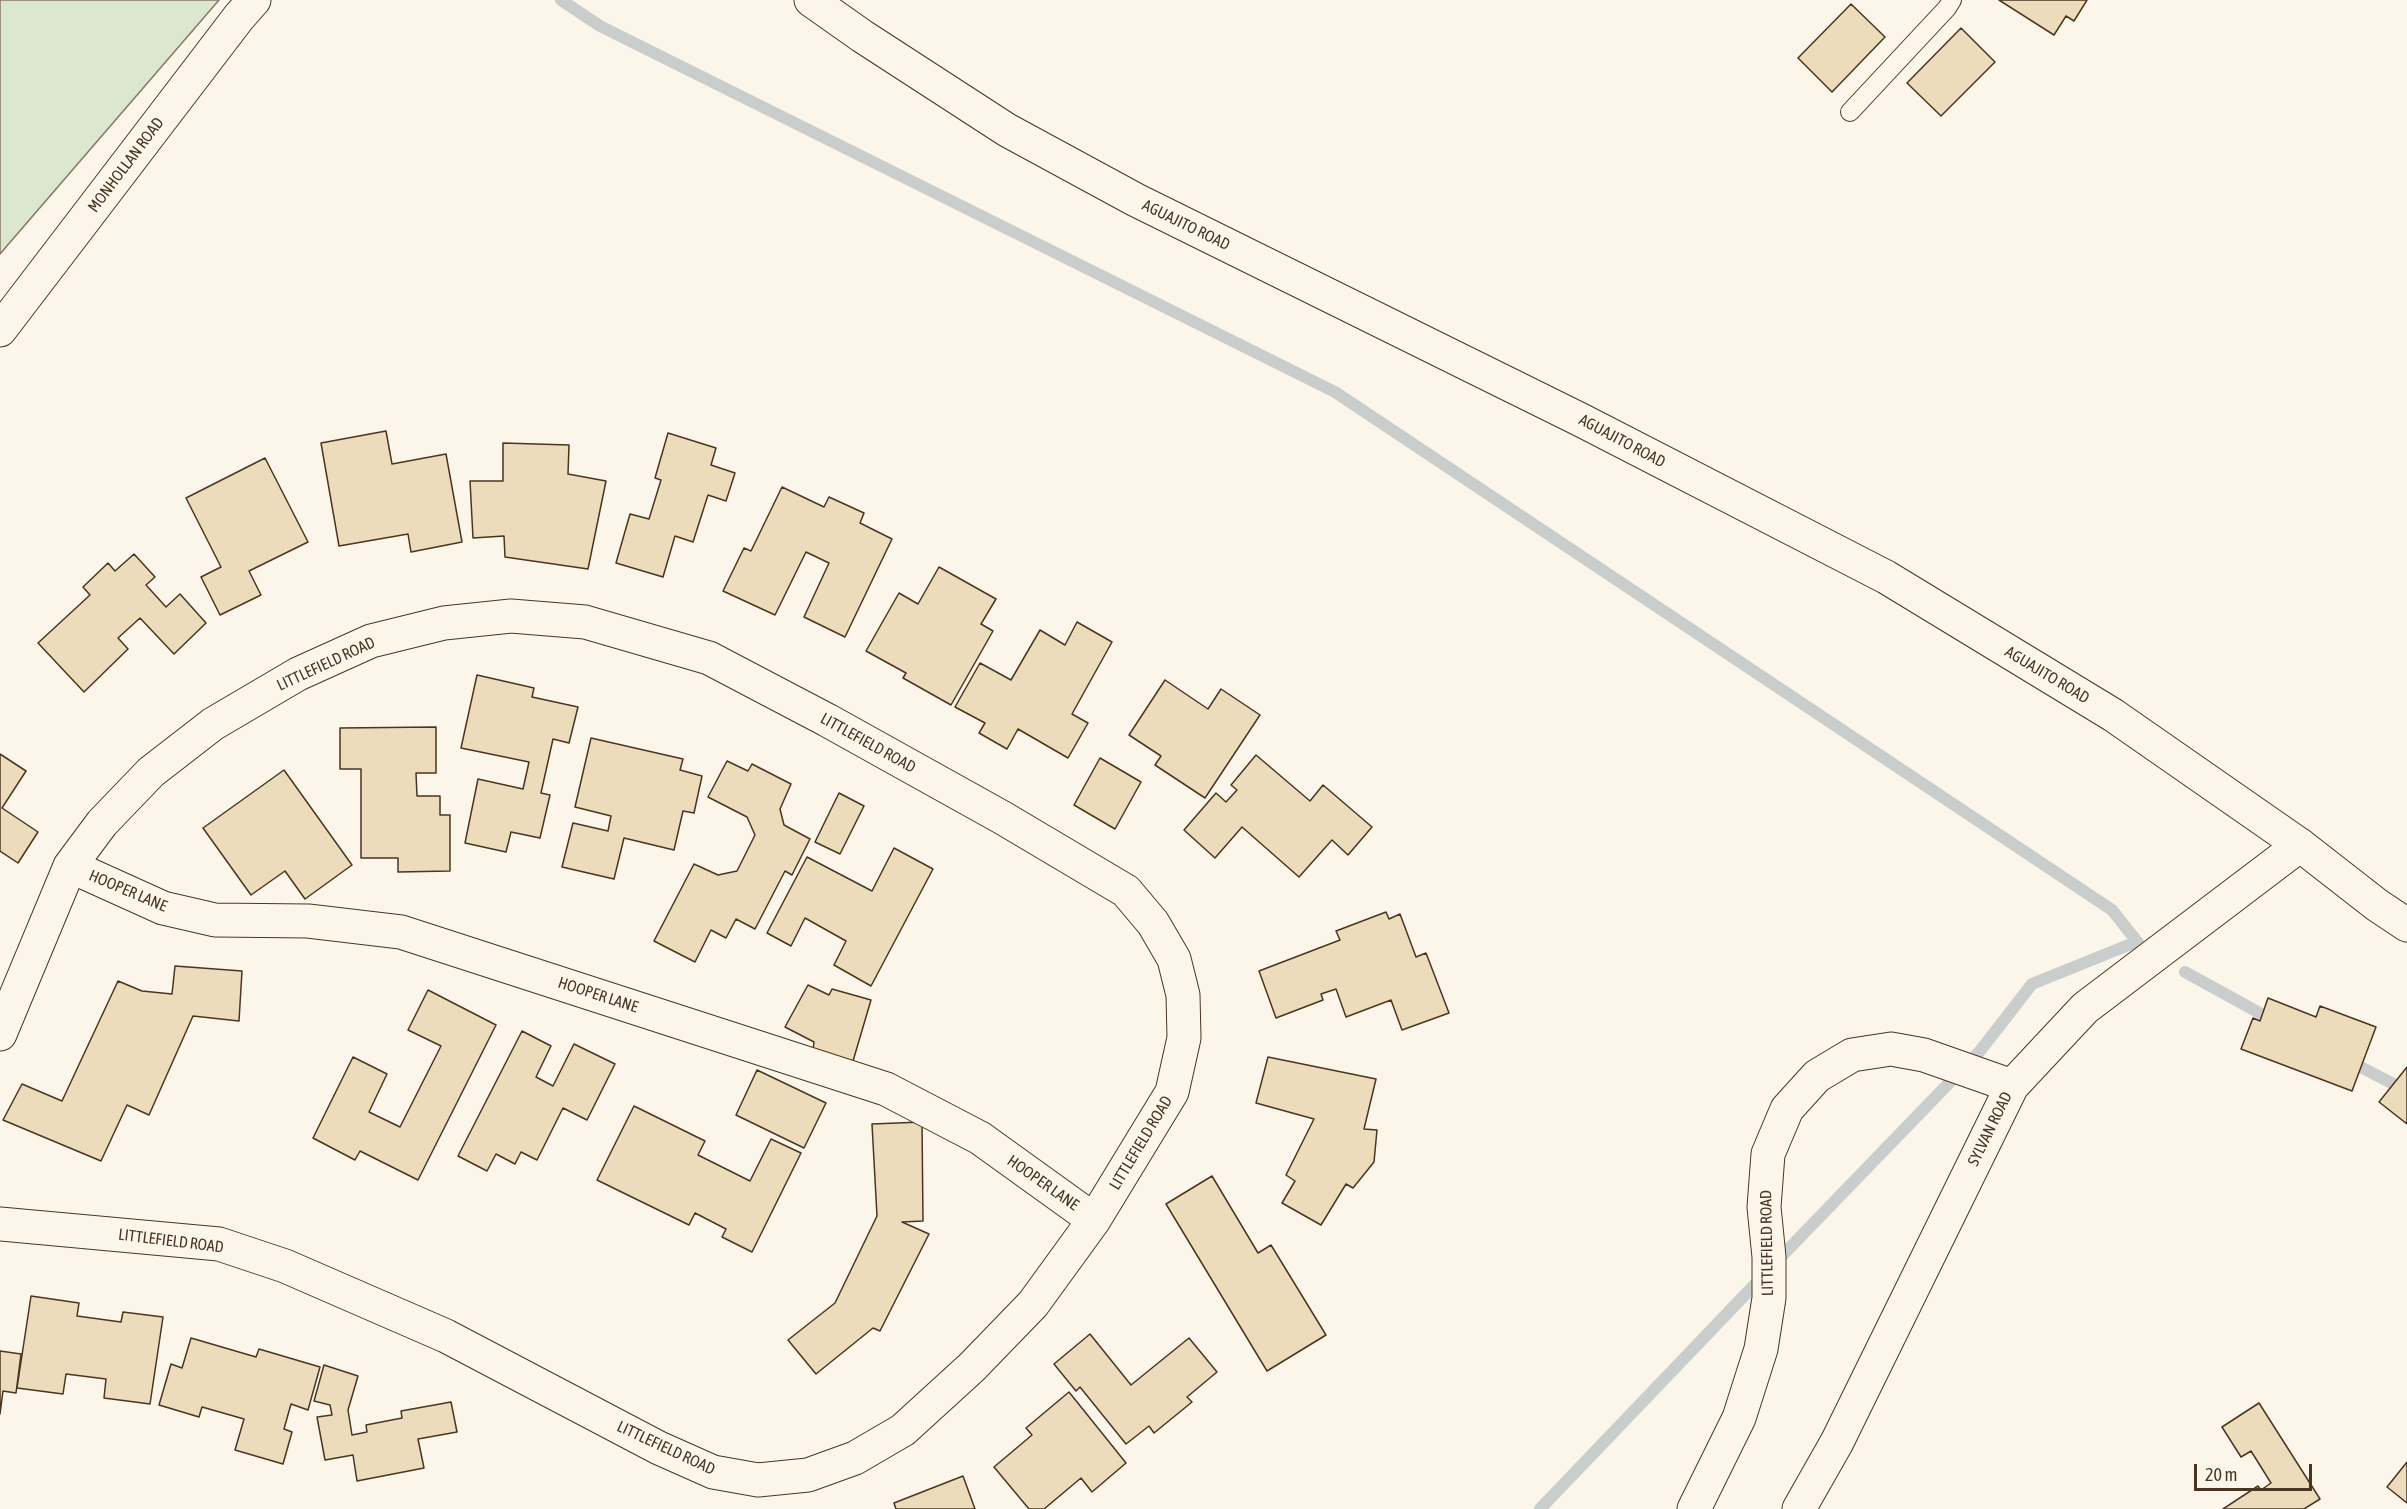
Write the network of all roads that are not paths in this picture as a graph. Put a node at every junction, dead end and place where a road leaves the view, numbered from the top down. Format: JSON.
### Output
{"nodes":[{"id":1,"x":254,"y":0,"type":"edge"},
{"id":2,"x":811,"y":0,"type":"edge"},
{"id":3,"x":1952,"y":0,"type":"edge"},
{"id":4,"x":1850,"y":112,"type":"dead end"},
{"id":5,"x":0,"y":330,"type":"edge"},
{"id":6,"x":2300,"y":845,"type":"junction"},
{"id":7,"x":70,"y":866,"type":"junction"},
{"id":8,"x":2407,"y":925,"type":"edge"},
{"id":9,"x":0,"y":1034,"type":"edge"},
{"id":10,"x":2012,"y":1086,"type":"junction"},
{"id":11,"x":1094,"y":1220,"type":"junction"},
{"id":12,"x":0,"y":1224,"type":"edge"},
{"id":13,"x":1694,"y":1509,"type":"edge"},
{"id":14,"x":1799,"y":1509,"type":"edge"}],
"edges":[{"from":1,"to":5,"type":"street","name":"MONHOLLAN ROAD"},
{"from":2,"to":6,"type":"street","name":"AGUAJITO ROAD"},
{"from":3,"to":4,"type":"lane"},
{"from":6,"to":8,"type":"street","name":"AGUAJITO ROAD"},
{"from":6,"to":10,"type":"street","name":"SYLVAN ROAD"},
{"from":7,"to":9,"type":"street","name":"LITTLEFIELD ROAD"},
{"from":7,"to":11,"type":"street","name":"HOOPER LANE"},
{"from":7,"to":11,"type":"street","name":"LITTLEFIELD ROAD"},
{"from":10,"to":13,"type":"street","name":"LITTLEFIELD ROAD"},
{"from":10,"to":14,"type":"street","name":"SYLVAN ROAD"},
{"from":11,"to":12,"type":"street","name":"LITTLEFIELD ROAD"}]}
